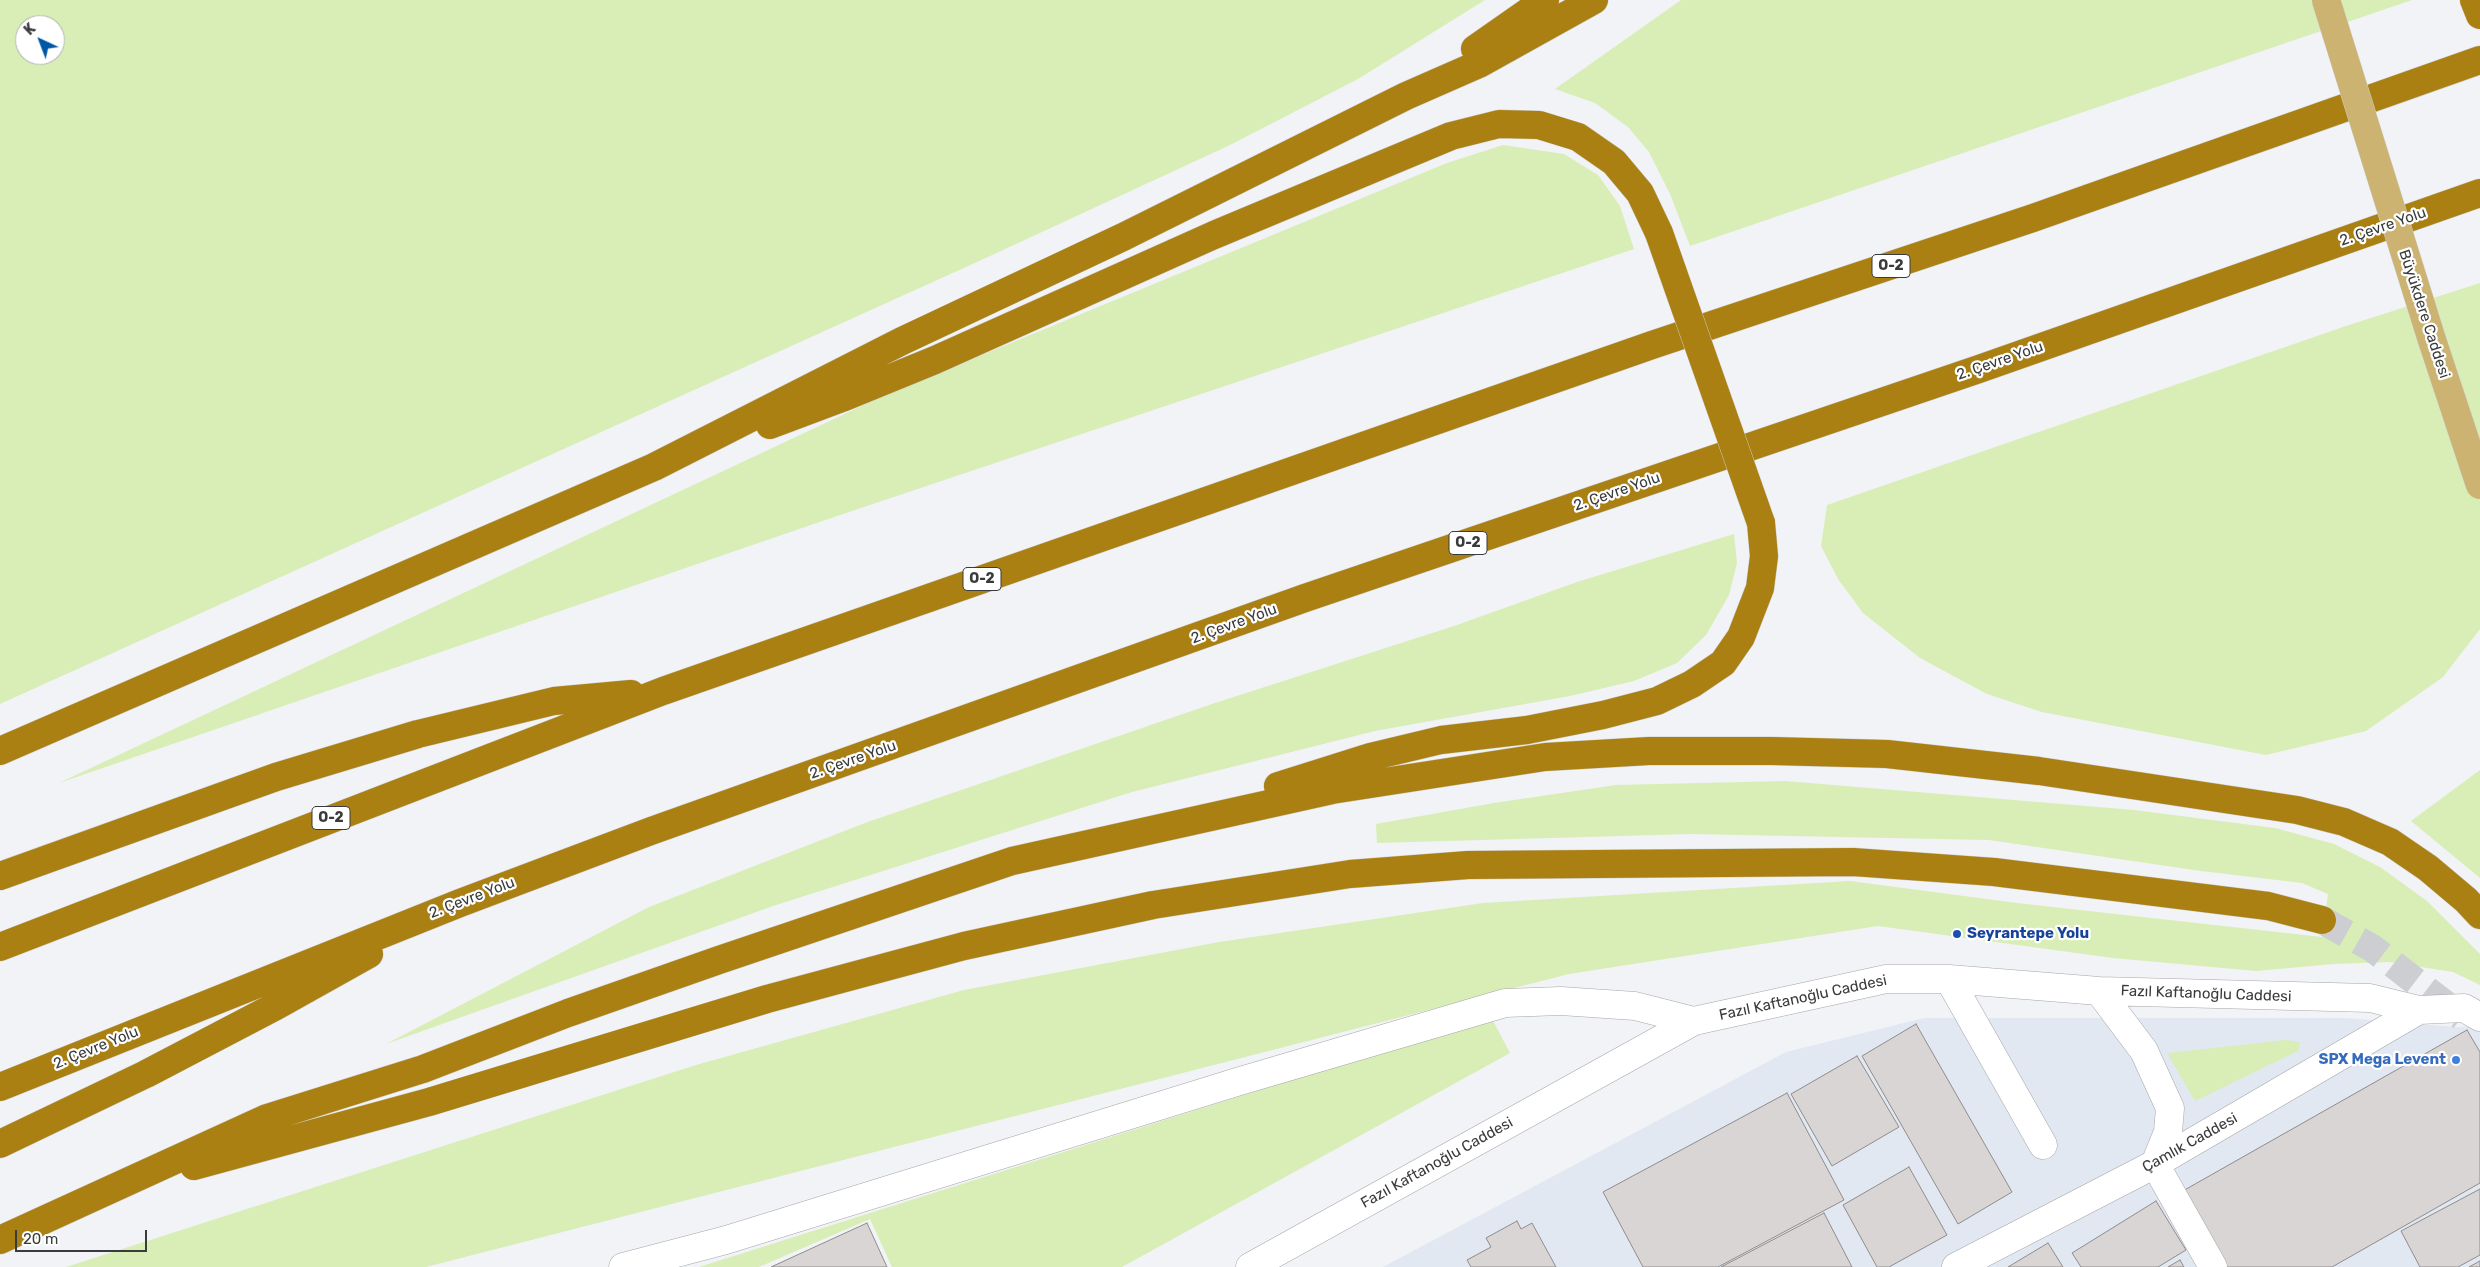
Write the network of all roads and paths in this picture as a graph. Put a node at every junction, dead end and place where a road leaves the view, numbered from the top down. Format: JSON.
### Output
{"nodes":[{"id":1,"x":1545,"y":0,"type":"edge"},
{"id":2,"x":1594,"y":0,"type":"edge"},
{"id":3,"x":2326,"y":0,"type":"edge"},
{"id":4,"x":2474,"y":0,"type":"edge"},
{"id":5,"x":2480,"y":15,"type":"edge"},
{"id":6,"x":2480,"y":60,"type":"edge"},
{"id":7,"x":1406,"y":96,"type":"junction"},
{"id":8,"x":2480,"y":194,"type":"edge"},
{"id":9,"x":654,"y":467,"type":"junction"},
{"id":10,"x":2480,"y":485,"type":"edge"},
{"id":11,"x":663,"y":691,"type":"junction"},
{"id":12,"x":0,"y":751,"type":"edge"},
{"id":13,"x":1198,"y":819,"type":"junction"},
{"id":14,"x":0,"y":876,"type":"edge"},
{"id":15,"x":460,"y":903,"type":"junction"},
{"id":16,"x":2480,"y":915,"type":"edge"},
{"id":17,"x":2322,"y":920,"type":"tunnel mouth"},
{"id":18,"x":0,"y":946,"type":"edge"},
{"id":19,"x":1949,"y":979,"type":"junction"},
{"id":20,"x":2099,"y":991,"type":"junction"},
{"id":21,"x":2419,"y":1010,"type":"junction"},
{"id":22,"x":2480,"y":1017,"type":"edge"},
{"id":23,"x":1694,"y":1021,"type":"junction"},
{"id":24,"x":0,"y":1086,"type":"edge"},
{"id":25,"x":0,"y":1144,"type":"edge"},
{"id":26,"x":2043,"y":1145,"type":"dead end"},
{"id":27,"x":2155,"y":1164,"type":"junction"},
{"id":28,"x":118,"y":1186,"type":"junction"},
{"id":29,"x":0,"y":1240,"type":"edge"},
{"id":30,"x":659,"y":1262,"type":"edge"},
{"id":31,"x":623,"y":1267,"type":"edge"},
{"id":32,"x":1250,"y":1267,"type":"edge"},
{"id":33,"x":1956,"y":1267,"type":"edge"},
{"id":34,"x":2213,"y":1267,"type":"edge"}],
"edges":[{"from":1,"to":7,"type":"highway"},
{"from":2,"to":7,"type":"highway"},
{"from":3,"to":10,"type":"main road","name":"Büyükdere Caddesi","bridge":true},
{"from":4,"to":5,"type":"highway"},
{"from":6,"to":11,"type":"highway","number":"O-2"},
{"from":7,"to":9,"type":"highway"},
{"from":8,"to":15,"type":"highway","name":"2. Çevre Yolu","number":"O-2"},
{"from":9,"to":12,"type":"highway"},
{"from":9,"to":13,"type":"highway","bridge":true},
{"from":11,"to":14,"type":"highway"},
{"from":11,"to":18,"type":"highway","number":"O-2"},
{"from":13,"to":16,"type":"highway"},
{"from":13,"to":28,"type":"highway"},
{"from":15,"to":24,"type":"highway","name":"2. Çevre Yolu","number":"O-2"},
{"from":15,"to":25,"type":"highway"},
{"from":17,"to":28,"type":"highway"},
{"from":19,"to":20,"type":"street","name":"Fazıl Kaftanoğlu Caddesi"},
{"from":19,"to":23,"type":"street","name":"Fazıl Kaftanoğlu Caddesi"},
{"from":19,"to":26,"type":"street"},
{"from":20,"to":21,"type":"street","name":"Fazıl Kaftanoğlu Caddesi"},
{"from":20,"to":27,"type":"street"},
{"from":21,"to":22,"type":"street"},
{"from":21,"to":27,"type":"street","name":"Çamlık Caddesi"},
{"from":23,"to":30,"type":"street"},
{"from":23,"to":32,"type":"street","name":"Fazıl Kaftanoğlu Caddesi"},
{"from":27,"to":33,"type":"street","name":"Çamlık Caddesi"},
{"from":27,"to":34,"type":"street"},
{"from":28,"to":29,"type":"highway"},
{"from":30,"to":31,"type":"street"}]}
